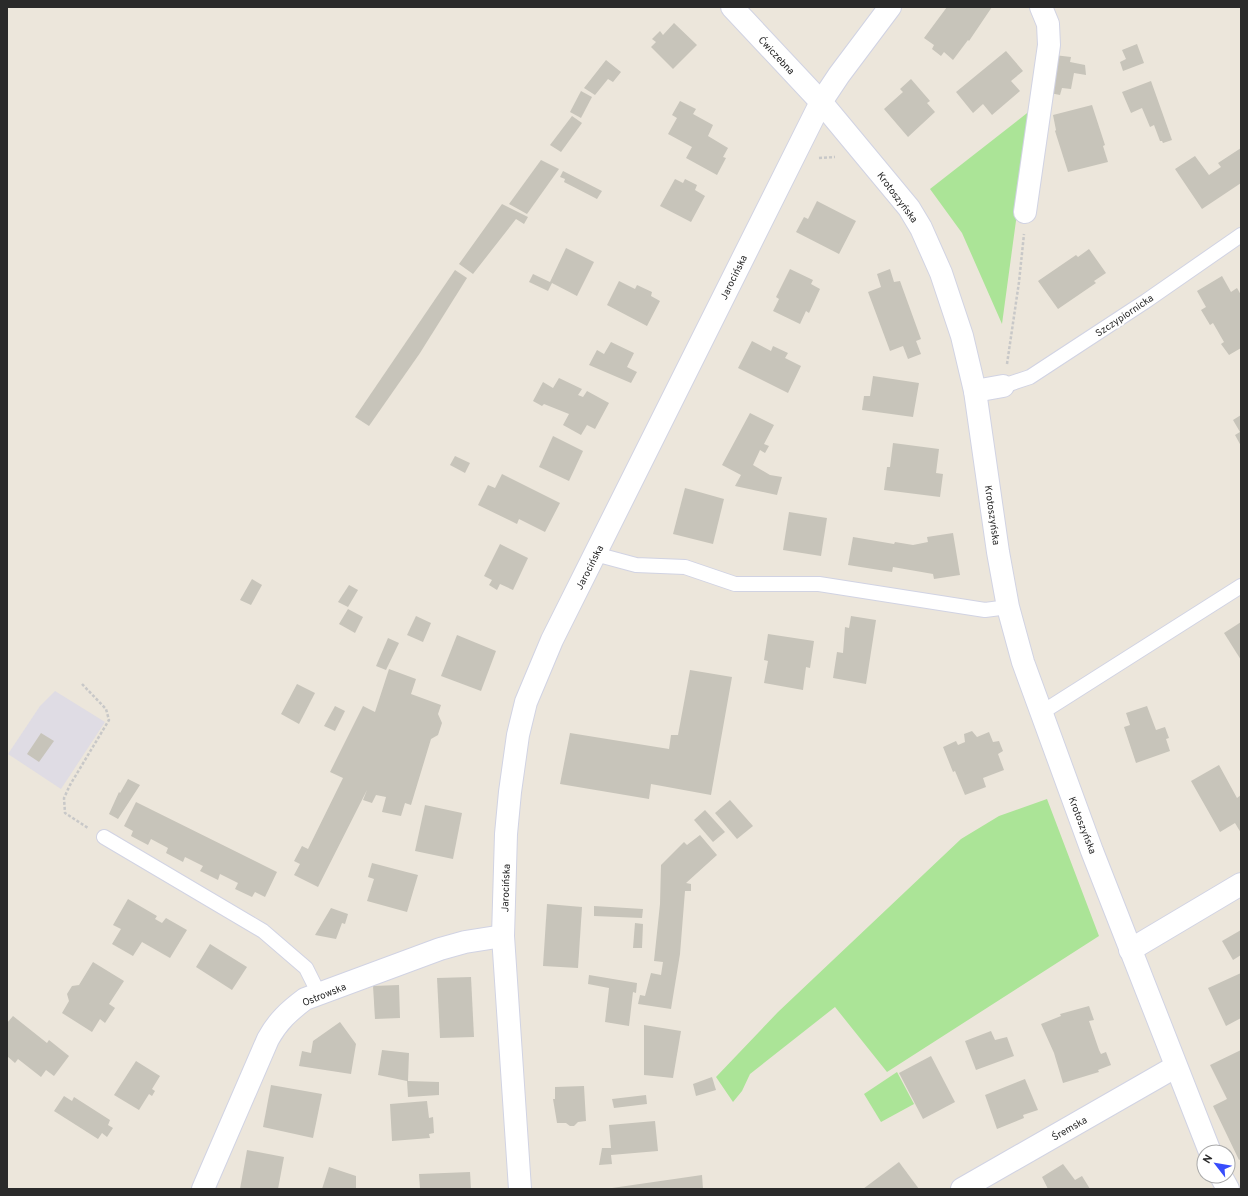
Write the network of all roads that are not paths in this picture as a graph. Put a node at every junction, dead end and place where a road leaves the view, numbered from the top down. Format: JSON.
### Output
{"nodes":[{"id":1,"x":732,"y":7,"type":"edge"},
{"id":2,"x":890,"y":7,"type":"edge"},
{"id":3,"x":1041,"y":7,"type":"edge"},
{"id":4,"x":821,"y":102,"type":"junction"},
{"id":5,"x":1025,"y":212,"type":"road end"},
{"id":6,"x":1241,"y":235,"type":"edge"},
{"id":7,"x":1003,"y":386,"type":"joint"},
{"id":8,"x":975,"y":391,"type":"junction"},
{"id":9,"x":595,"y":554,"type":"junction"},
{"id":10,"x":1241,"y":586,"type":"edge"},
{"id":11,"x":1008,"y":607,"type":"junction"},
{"id":12,"x":1041,"y":713,"type":"junction"},
{"id":13,"x":104,"y":837,"type":"dead end"},
{"id":14,"x":1241,"y":884,"type":"edge"},
{"id":15,"x":503,"y":936,"type":"junction"},
{"id":16,"x":1130,"y":950,"type":"junction"},
{"id":17,"x":319,"y":994,"type":"junction"},
{"id":18,"x":1175,"y":1067,"type":"junction"},
{"id":19,"x":1207,"y":1144,"type":"edge"},
{"id":20,"x":203,"y":1189,"type":"edge"},
{"id":21,"x":520,"y":1189,"type":"edge"},
{"id":22,"x":962,"y":1189,"type":"edge"}],
"edges":[{"from":1,"to":4,"type":"street","name":"Ćwiczebna"},
{"from":2,"to":4,"type":"street","name":"Jarocińska"},
{"from":3,"to":5,"type":"street"},
{"from":4,"to":8,"type":"street","name":"Krotoszyńska"},
{"from":4,"to":9,"type":"street","name":"Jarocińska"},
{"from":6,"to":7,"type":"lane","name":"Szczypiornicka"},
{"from":7,"to":8,"type":"street"},
{"from":8,"to":11,"type":"street","name":"Krotoszyńska"},
{"from":9,"to":11,"type":"lane"},
{"from":9,"to":15,"type":"street","name":"Jarocińska"},
{"from":10,"to":12,"type":"lane"},
{"from":11,"to":12,"type":"street","name":"Krotoszyńska"},
{"from":12,"to":16,"type":"street","name":"Krotoszyńska"},
{"from":13,"to":17,"type":"lane"},
{"from":14,"to":16,"type":"street"},
{"from":15,"to":17,"type":"street","name":"Ostrowska"},
{"from":15,"to":21,"type":"street","name":"Jarocińska"},
{"from":16,"to":18,"type":"street","name":"Krotoszyńska"},
{"from":17,"to":20,"type":"street","name":"Ostrowska"},
{"from":18,"to":19,"type":"street","name":"Krotoszyńska"},
{"from":18,"to":22,"type":"street","name":"Śremska"}]}
